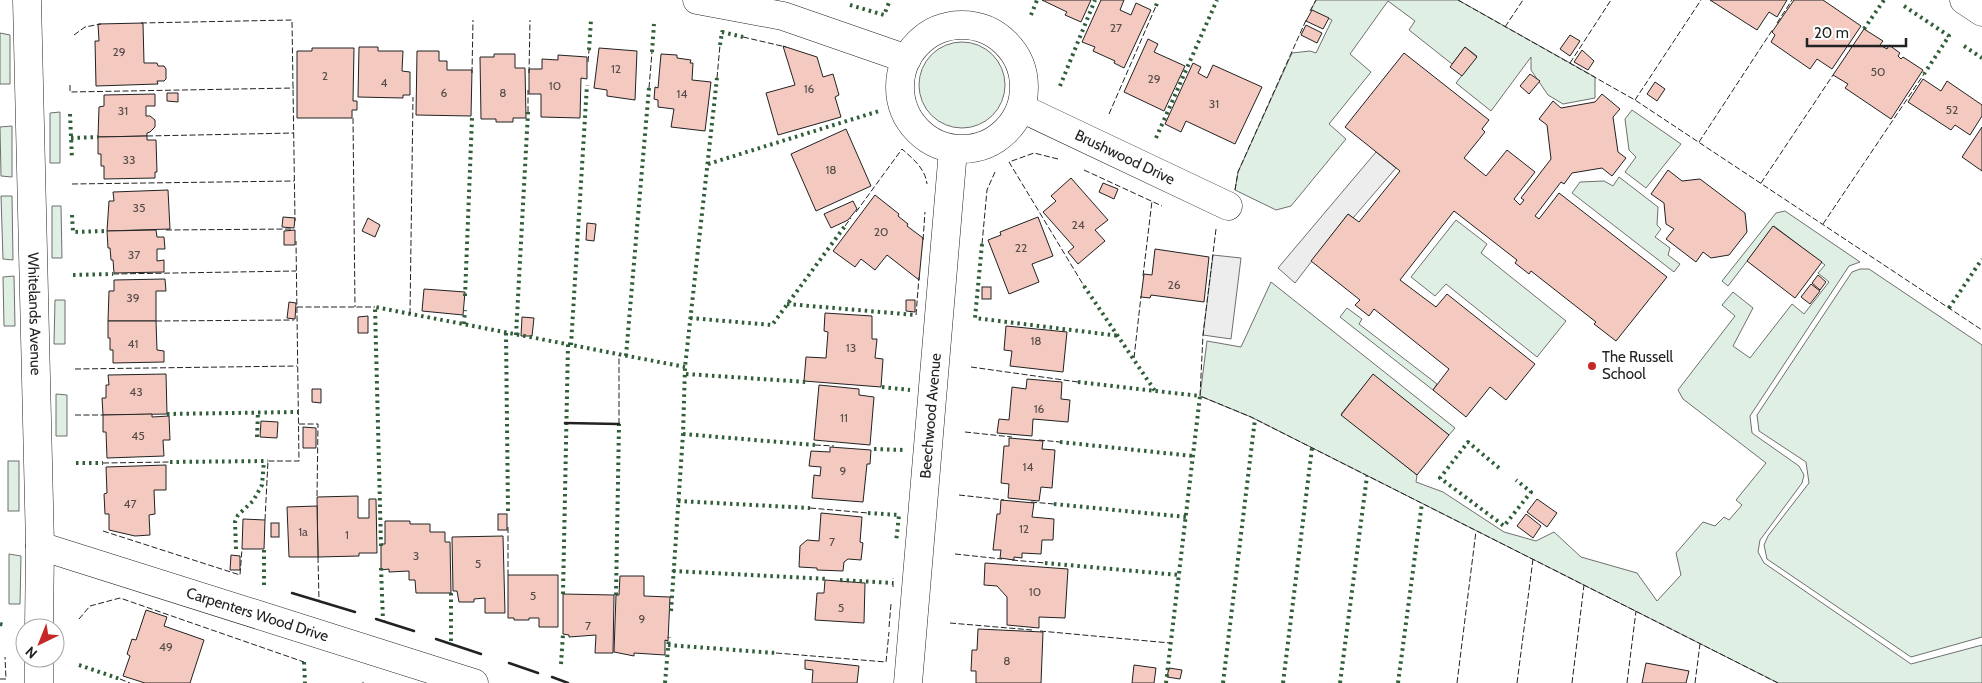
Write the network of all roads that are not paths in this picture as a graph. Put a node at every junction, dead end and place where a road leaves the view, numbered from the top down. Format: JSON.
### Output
{"nodes":[{"id":1,"x":27,"y":0,"type":"edge"},
{"id":2,"x":697,"y":0,"type":"edge"},
{"id":3,"x":1964,"y":0,"type":"edge"},
{"id":4,"x":1982,"y":12,"type":"edge"},
{"id":5,"x":907,"y":58,"type":"junction"},
{"id":6,"x":1021,"y":108,"type":"junction"},
{"id":7,"x":953,"y":150,"type":"junction"},
{"id":8,"x":1228,"y":206,"type":"dead end"},
{"id":9,"x":40,"y":546,"type":"junction"},
{"id":10,"x":39,"y":618,"type":"edge"},
{"id":11,"x":39,"y":668,"type":"edge"},
{"id":12,"x":39,"y":683,"type":"edge"},
{"id":13,"x":474,"y":683,"type":"edge"},
{"id":14,"x":908,"y":683,"type":"edge"}],
"edges":[{"from":1,"to":9,"type":"street","name":"Whitelands Avenue"},
{"from":2,"to":5,"type":"street"},
{"from":3,"to":4,"type":"street"},
{"from":5,"to":6,"type":"street"},
{"from":5,"to":7,"type":"street"},
{"from":6,"to":7,"type":"street"},
{"from":6,"to":8,"type":"street","name":"Brushwood Drive"},
{"from":7,"to":14,"type":"street","name":"Beechwood Avenue"},
{"from":9,"to":10,"type":"street","name":"Whitelands Avenue"},
{"from":9,"to":13,"type":"street","name":"Carpenters Wood Drive"},
{"from":11,"to":12,"type":"street"}]}
